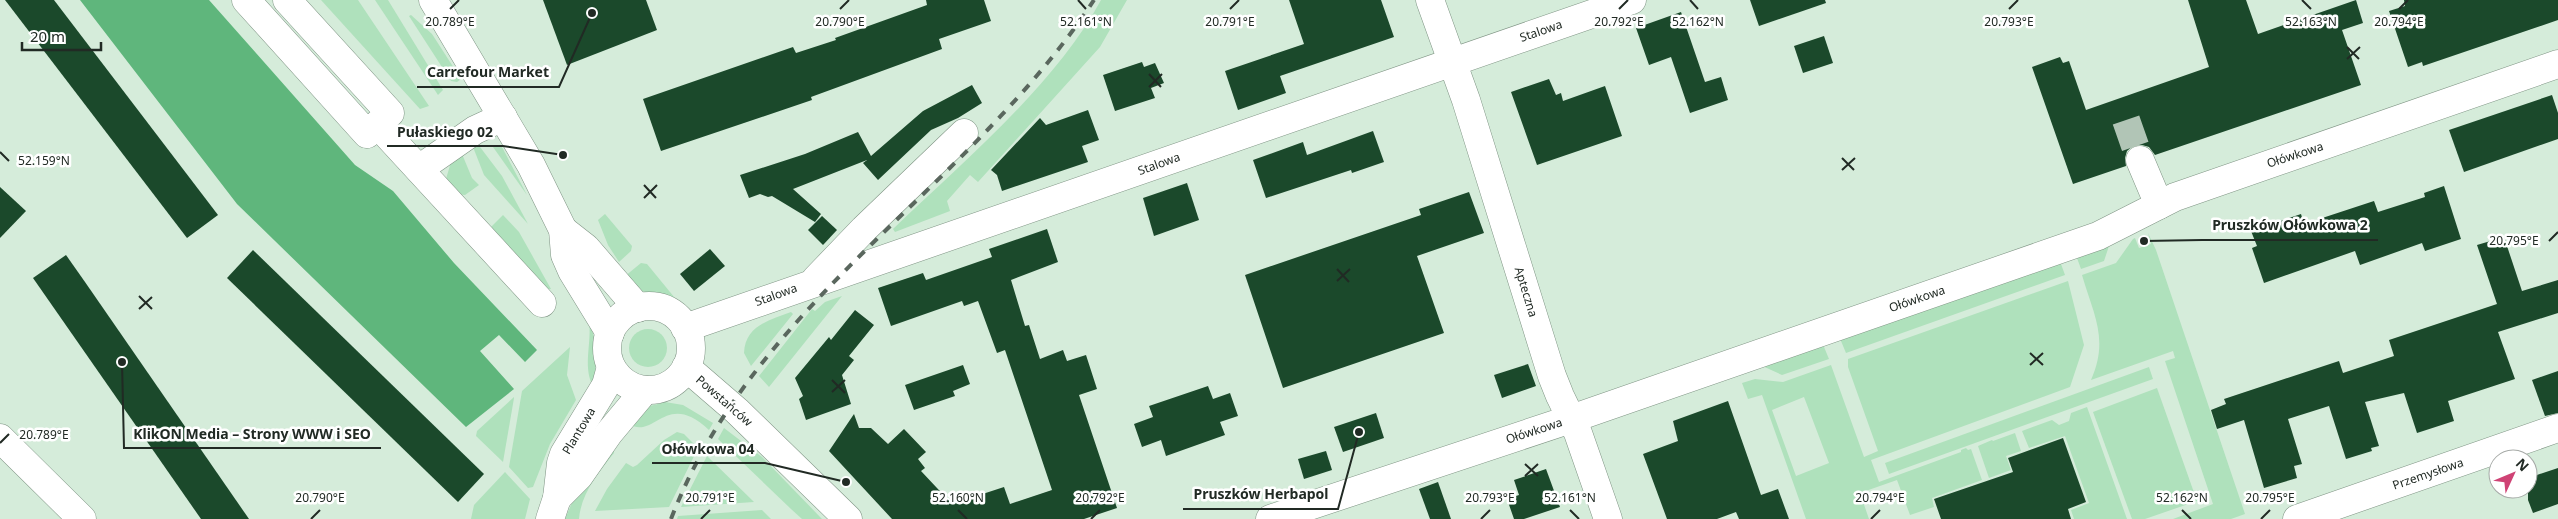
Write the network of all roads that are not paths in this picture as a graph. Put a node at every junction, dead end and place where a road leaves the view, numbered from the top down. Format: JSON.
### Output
{"nodes":[{"id":1,"x":246,"y":0,"type":"edge"},
{"id":2,"x":287,"y":0,"type":"edge"},
{"id":3,"x":1430,"y":0,"type":"edge"},
{"id":4,"x":1632,"y":0,"type":"edge"},
{"id":5,"x":443,"y":4,"type":"edge"},
{"id":6,"x":1452,"y":62,"type":"junction"},
{"id":7,"x":2558,"y":64,"type":"edge"},
{"id":8,"x":503,"y":118,"type":"junction"},
{"id":9,"x":378,"y":125,"type":"junction"},
{"id":10,"x":964,"y":133,"type":"dead end"},
{"id":11,"x":2140,"y":160,"type":"tunnel mouth"},
{"id":12,"x":419,"y":169,"type":"junction"},
{"id":13,"x":2159,"y":206,"type":"junction"},
{"id":14,"x":563,"y":230,"type":"junction"},
{"id":15,"x":814,"y":282,"type":"junction"},
{"id":16,"x":542,"y":303,"type":"dead end"},
{"id":17,"x":638,"y":308,"type":"junction"},
{"id":18,"x":685,"y":328,"type":"junction"},
{"id":19,"x":610,"y":333,"type":"junction"},
{"id":20,"x":611,"y":367,"type":"junction"},
{"id":21,"x":686,"y":367,"type":"junction"},
{"id":22,"x":645,"y":390,"type":"junction"},
{"id":23,"x":1571,"y":419,"type":"junction"},
{"id":24,"x":2558,"y":428,"type":"edge"},
{"id":25,"x":0,"y":438,"type":"edge"},
{"id":26,"x":554,"y":508,"type":"edge"},
{"id":27,"x":82,"y":519,"type":"edge"},
{"id":28,"x":848,"y":519,"type":"edge"},
{"id":29,"x":1270,"y":519,"type":"edge"},
{"id":30,"x":1608,"y":519,"type":"edge"},
{"id":31,"x":2298,"y":519,"type":"edge"}],
"edges":[{"from":1,"to":9,"type":"street"},
{"from":2,"to":9,"type":"street"},
{"from":3,"to":6,"type":"street","name":"Apteczna"},
{"from":4,"to":6,"type":"street","name":"Stalowa"},
{"from":5,"to":8,"type":"street"},
{"from":6,"to":15,"type":"street","name":"Stalowa"},
{"from":6,"to":23,"type":"street","name":"Apteczna"},
{"from":7,"to":13,"type":"street","name":"Ołówkowa"},
{"from":8,"to":12,"type":"street"},
{"from":8,"to":14,"type":"street"},
{"from":9,"to":12,"type":"street"},
{"from":10,"to":15,"type":"street"},
{"from":11,"to":13,"type":"street"},
{"from":12,"to":16,"type":"street"},
{"from":13,"to":23,"type":"street","name":"Ołówkowa"},
{"from":14,"to":17,"type":"street"},
{"from":14,"to":19,"type":"street"},
{"from":15,"to":18,"type":"street","name":"Stalowa"},
{"from":17,"to":18,"type":"street"},
{"from":17,"to":19,"type":"street"},
{"from":18,"to":21,"type":"street"},
{"from":19,"to":20,"type":"street"},
{"from":20,"to":22,"type":"street"},
{"from":20,"to":26,"type":"street","name":"Plantowa"},
{"from":21,"to":22,"type":"street"},
{"from":21,"to":28,"type":"street","name":"Powstańców"},
{"from":22,"to":26,"type":"street","name":"Plantowa"},
{"from":23,"to":29,"type":"street","name":"Ołówkowa"},
{"from":23,"to":30,"type":"street","name":"Apteczna"},
{"from":24,"to":31,"type":"street","name":"Przemysłowa"},
{"from":25,"to":27,"type":"street"}]}
